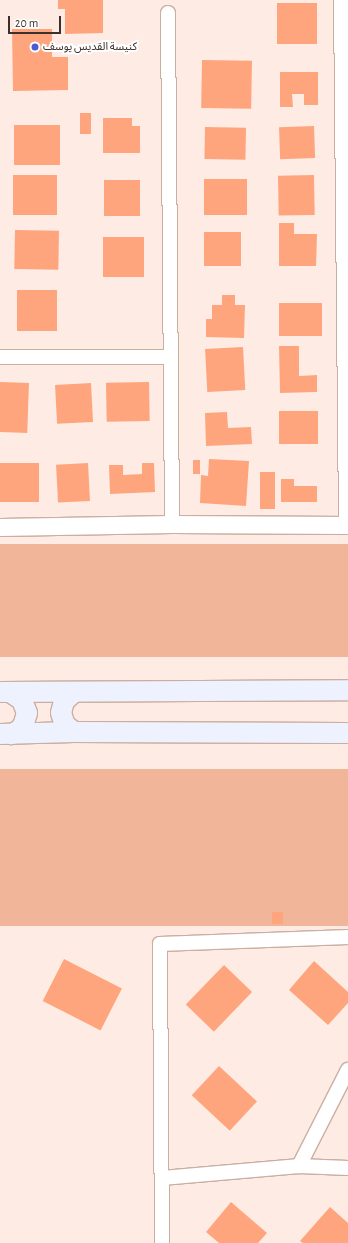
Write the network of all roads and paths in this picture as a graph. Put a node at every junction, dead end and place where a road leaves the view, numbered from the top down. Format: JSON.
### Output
{"nodes":[{"id":1,"x":341,"y":0,"type":"edge"},
{"id":2,"x":168,"y":13,"type":"dead end"},
{"id":3,"x":345,"y":49,"type":"edge"},
{"id":4,"x":0,"y":357,"type":"edge"},
{"id":5,"x":171,"y":357,"type":"junction"},
{"id":6,"x":172,"y":524,"type":"junction"},
{"id":7,"x":347,"y":525,"type":"edge"},
{"id":8,"x":0,"y":527,"type":"edge"},
{"id":9,"x":348,"y":690,"type":"edge"},
{"id":10,"x":5,"y":692,"type":"edge"},
{"id":11,"x":74,"y":692,"type":"junction"},
{"id":12,"x":74,"y":732,"type":"junction"},
{"id":13,"x":348,"y":733,"type":"edge"},
{"id":14,"x":6,"y":734,"type":"edge"},
{"id":15,"x":348,"y":937,"type":"edge"},
{"id":16,"x":348,"y":1070,"type":"edge"},
{"id":17,"x":299,"y":1166,"type":"junction"},
{"id":18,"x":348,"y":1168,"type":"edge"},
{"id":19,"x":162,"y":1178,"type":"junction"},
{"id":20,"x":162,"y":1243,"type":"edge"}],
"edges":[{"from":1,"to":3,"type":"street"},
{"from":2,"to":5,"type":"street"},
{"from":3,"to":7,"type":"street"},
{"from":4,"to":5,"type":"street"},
{"from":5,"to":6,"type":"street"},
{"from":6,"to":7,"type":"street"},
{"from":6,"to":8,"type":"street"},
{"from":9,"to":11,"type":"main road"},
{"from":10,"to":11,"type":"main road"},
{"from":10,"to":14,"type":"main road"},
{"from":11,"to":12,"type":"main road"},
{"from":12,"to":13,"type":"main road"},
{"from":12,"to":14,"type":"main road"},
{"from":15,"to":19,"type":"street"},
{"from":16,"to":17,"type":"street"},
{"from":17,"to":18,"type":"street"},
{"from":17,"to":19,"type":"street"},
{"from":19,"to":20,"type":"street"}]}
